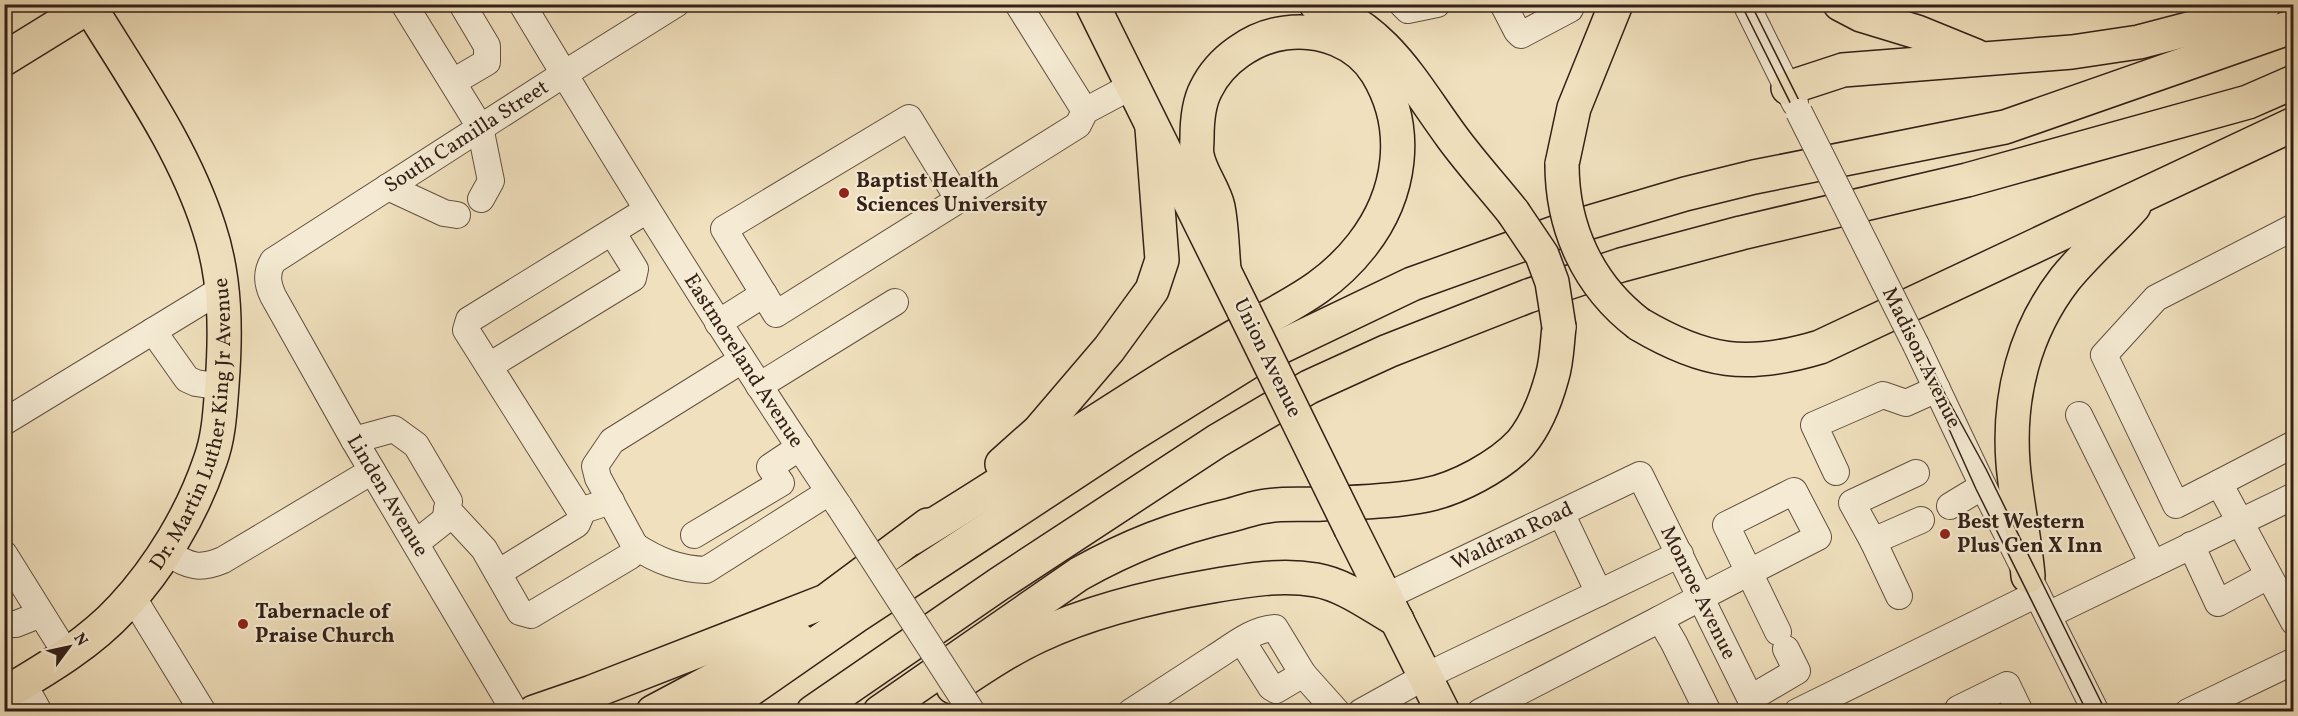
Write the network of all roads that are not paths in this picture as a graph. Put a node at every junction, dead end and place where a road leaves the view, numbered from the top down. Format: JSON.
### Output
{"nodes":[{"id":1,"x":404,"y":4,"type":"edge"},
{"id":2,"x":462,"y":4,"type":"edge"},
{"id":3,"x":522,"y":4,"type":"edge"},
{"id":4,"x":676,"y":4,"type":"edge"},
{"id":5,"x":1018,"y":4,"type":"edge"},
{"id":6,"x":1092,"y":4,"type":"edge"},
{"id":7,"x":1316,"y":4,"type":"edge"},
{"id":8,"x":1402,"y":4,"type":"edge"},
{"id":9,"x":1437,"y":4,"type":"edge"},
{"id":10,"x":1503,"y":4,"type":"edge"},
{"id":11,"x":1572,"y":4,"type":"edge"},
{"id":12,"x":1616,"y":4,"type":"edge"},
{"id":13,"x":1746,"y":4,"type":"edge"},
{"id":14,"x":1840,"y":4,"type":"edge"},
{"id":15,"x":2264,"y":4,"type":"edge"},
{"id":16,"x":90,"y":5,"type":"edge"},
{"id":17,"x":2294,"y":26,"type":"edge"},
{"id":18,"x":1980,"y":58,"type":"junction"},
{"id":19,"x":4,"y":59,"type":"edge"},
{"id":20,"x":564,"y":74,"type":"junction"},
{"id":21,"x":453,"y":82,"type":"junction"},
{"id":22,"x":2294,"y":82,"type":"edge"},
{"id":23,"x":1131,"y":86,"type":"junction"},
{"id":24,"x":1794,"y":100,"type":"junction"},
{"id":25,"x":1085,"y":111,"type":"junction"},
{"id":26,"x":2294,"y":124,"type":"edge"},
{"id":27,"x":480,"y":127,"type":"junction"},
{"id":28,"x":1152,"y":128,"type":"junction"},
{"id":29,"x":388,"y":187,"type":"junction"},
{"id":30,"x":2145,"y":194,"type":"junction"},
{"id":31,"x":481,"y":199,"type":"dead end"},
{"id":32,"x":959,"y":200,"type":"junction"},
{"id":33,"x":647,"y":210,"type":"junction"},
{"id":34,"x":457,"y":215,"type":"dead end"},
{"id":35,"x":2294,"y":227,"type":"edge"},
{"id":36,"x":612,"y":232,"type":"junction"},
{"id":37,"x":1224,"y":268,"type":"junction"},
{"id":38,"x":268,"y":276,"type":"joint"},
{"id":39,"x":222,"y":289,"type":"junction"},
{"id":40,"x":764,"y":294,"type":"junction"},
{"id":41,"x":895,"y":302,"type":"dead end"},
{"id":42,"x":718,"y":323,"type":"junction"},
{"id":43,"x":153,"y":331,"type":"junction"},
{"id":44,"x":742,"y":360,"type":"junction"},
{"id":45,"x":489,"y":366,"type":"junction"},
{"id":46,"x":759,"y":386,"type":"junction"},
{"id":47,"x":222,"y":387,"type":"junction"},
{"id":48,"x":1937,"y":389,"type":"junction"},
{"id":49,"x":2079,"y":415,"type":"dead end"},
{"id":50,"x":4,"y":422,"type":"edge"},
{"id":51,"x":354,"y":440,"type":"junction"},
{"id":52,"x":2294,"y":444,"type":"edge"},
{"id":53,"x":800,"y":447,"type":"junction"},
{"id":54,"x":372,"y":471,"type":"junction"},
{"id":55,"x":1836,"y":472,"type":"dead end"},
{"id":56,"x":1916,"y":473,"type":"dead end"},
{"id":57,"x":1640,"y":475,"type":"joint"},
{"id":58,"x":2219,"y":483,"type":"junction"},
{"id":59,"x":1983,"y":486,"type":"junction"},
{"id":60,"x":2294,"y":496,"type":"edge"},
{"id":61,"x":834,"y":499,"type":"junction"},
{"id":62,"x":610,"y":501,"type":"junction"},
{"id":63,"x":1950,"y":506,"type":"dead end"},
{"id":64,"x":447,"y":509,"type":"junction"},
{"id":65,"x":583,"y":510,"type":"junction"},
{"id":66,"x":1561,"y":513,"type":"junction"},
{"id":67,"x":1921,"y":520,"type":"dead end"},
{"id":68,"x":2240,"y":523,"type":"junction"},
{"id":69,"x":694,"y":535,"type":"dead end"},
{"id":70,"x":912,"y":538,"type":"junction"},
{"id":71,"x":1874,"y":541,"type":"junction"},
{"id":72,"x":416,"y":543,"type":"junction"},
{"id":73,"x":635,"y":546,"type":"junction"},
{"id":74,"x":2191,"y":546,"type":"junction"},
{"id":75,"x":165,"y":552,"type":"junction"},
{"id":76,"x":4,"y":554,"type":"edge"},
{"id":77,"x":1680,"y":554,"type":"junction"},
{"id":78,"x":2153,"y":564,"type":"junction"},
{"id":79,"x":498,"y":573,"type":"junction"},
{"id":80,"x":2268,"y":576,"type":"junction"},
{"id":81,"x":1599,"y":593,"type":"junction"},
{"id":82,"x":2038,"y":595,"type":"junction"},
{"id":83,"x":132,"y":596,"type":"junction"},
{"id":84,"x":1701,"y":596,"type":"junction"},
{"id":85,"x":1899,"y":596,"type":"dead end"},
{"id":86,"x":1391,"y":608,"type":"junction"},
{"id":87,"x":41,"y":614,"type":"junction"},
{"id":88,"x":856,"y":616,"type":"junction"},
{"id":89,"x":1660,"y":619,"type":"junction"},
{"id":90,"x":2294,"y":622,"type":"edge"},
{"id":91,"x":4,"y":624,"type":"edge"},
{"id":92,"x":1242,"y":641,"type":"junction"},
{"id":93,"x":67,"y":655,"type":"junction"},
{"id":94,"x":2294,"y":661,"type":"edge"},
{"id":95,"x":1303,"y":674,"type":"junction"},
{"id":96,"x":1426,"y":676,"type":"junction"},
{"id":97,"x":14,"y":688,"type":"edge"},
{"id":98,"x":1508,"y":705,"type":"edge"},
{"id":99,"x":1754,"y":705,"type":"edge"},
{"id":100,"x":39,"y":711,"type":"edge"},
{"id":101,"x":203,"y":711,"type":"edge"},
{"id":102,"x":515,"y":711,"type":"edge"},
{"id":103,"x":534,"y":711,"type":"edge"},
{"id":104,"x":653,"y":711,"type":"edge"},
{"id":105,"x":718,"y":711,"type":"edge"},
{"id":106,"x":813,"y":711,"type":"edge"},
{"id":107,"x":880,"y":711,"type":"edge"},
{"id":108,"x":916,"y":711,"type":"edge"},
{"id":109,"x":972,"y":711,"type":"edge"},
{"id":110,"x":1131,"y":711,"type":"edge"},
{"id":111,"x":1337,"y":711,"type":"edge"},
{"id":112,"x":1361,"y":711,"type":"edge"},
{"id":113,"x":1443,"y":711,"type":"edge"},
{"id":114,"x":1480,"y":711,"type":"edge"},
{"id":115,"x":1708,"y":711,"type":"edge"},
{"id":116,"x":1797,"y":711,"type":"edge"},
{"id":117,"x":1959,"y":711,"type":"edge"},
{"id":118,"x":2020,"y":711,"type":"edge"},
{"id":119,"x":2096,"y":711,"type":"edge"},
{"id":120,"x":2188,"y":711,"type":"edge"}],
"edges":[{"from":1,"to":21,"type":"street"},
{"from":2,"to":21,"type":"street"},
{"from":3,"to":20,"type":"street","name":"Eastmoreland Avenue"},
{"from":4,"to":20,"type":"street","name":"South Camilla Street"},
{"from":5,"to":25,"type":"street"},
{"from":6,"to":23,"type":"main road","name":"Union Avenue"},
{"from":7,"to":107,"type":"main road","bridge":true},
{"from":8,"to":9,"type":"street"},
{"from":10,"to":11,"type":"street"},
{"from":12,"to":30,"type":"main road","bridge":true},
{"from":13,"to":24,"type":"street","name":"Madison Avenue"},
{"from":14,"to":18,"type":"main road"},
{"from":15,"to":18,"type":"main road"},
{"from":16,"to":19,"type":"main road"},
{"from":16,"to":39,"type":"main road","name":"Dr. Martin Luther King Jr Avenue"},
{"from":17,"to":88,"type":"main road"},
{"from":18,"to":24,"type":"main road"},
{"from":20,"to":27,"type":"street","name":"South Camilla Street"},
{"from":20,"to":33,"type":"street","name":"Eastmoreland Avenue"},
{"from":21,"to":27,"type":"street"},
{"from":22,"to":106,"type":"main road"},
{"from":23,"to":25,"type":"street"},
{"from":23,"to":28,"type":"main road","name":"Union Avenue"},
{"from":24,"to":48,"type":"street","name":"Madison Avenue","bridge":true},
{"from":25,"to":32,"type":"street"},
{"from":26,"to":30,"type":"main road"},
{"from":27,"to":29,"type":"street","name":"South Camilla Street"},
{"from":27,"to":31,"type":"street"},
{"from":28,"to":37,"type":"main road","name":"Union Avenue"},
{"from":28,"to":70,"type":"main road"},
{"from":29,"to":34,"type":"street"},
{"from":29,"to":38,"type":"street","name":"South Camilla Street"},
{"from":30,"to":82,"type":"main road"},
{"from":32,"to":40,"type":"street"},
{"from":32,"to":40,"type":"street"},
{"from":33,"to":36,"type":"street"},
{"from":33,"to":42,"type":"street","name":"Eastmoreland Avenue"},
{"from":35,"to":58,"type":"street"},
{"from":36,"to":45,"type":"street"},
{"from":36,"to":45,"type":"street"},
{"from":37,"to":70,"type":"main road"},
{"from":37,"to":86,"type":"main road","name":"Union Avenue","bridge":true},
{"from":38,"to":51,"type":"street","name":"Linden Avenue"},
{"from":39,"to":43,"type":"street"},
{"from":39,"to":47,"type":"main road","name":"Dr. Martin Luther King Jr Avenue"},
{"from":40,"to":42,"type":"street"},
{"from":41,"to":46,"type":"street"},
{"from":42,"to":44,"type":"street","name":"Eastmoreland Avenue"},
{"from":43,"to":47,"type":"street"},
{"from":43,"to":50,"type":"street"},
{"from":44,"to":46,"type":"street","name":"Eastmoreland Avenue"},
{"from":44,"to":62,"type":"street"},
{"from":45,"to":65,"type":"street"},
{"from":46,"to":53,"type":"street","name":"Eastmoreland Avenue"},
{"from":47,"to":75,"type":"main road","name":"Dr. Martin Luther King Jr Avenue"},
{"from":48,"to":55,"type":"street"},
{"from":48,"to":59,"type":"street","name":"Madison Avenue"},
{"from":49,"to":78,"type":"street"},
{"from":51,"to":54,"type":"street","name":"Linden Avenue"},
{"from":51,"to":64,"type":"street"},
{"from":52,"to":58,"type":"street"},
{"from":53,"to":61,"type":"street","name":"Eastmoreland Avenue"},
{"from":53,"to":69,"type":"street"},
{"from":54,"to":72,"type":"street","name":"Linden Avenue"},
{"from":54,"to":75,"type":"street"},
{"from":56,"to":71,"type":"street"},
{"from":57,"to":66,"type":"street","name":"Waldran Road"},
{"from":57,"to":77,"type":"street","name":"Monroe Avenue"},
{"from":58,"to":68,"type":"street"},
{"from":59,"to":63,"type":"street"},
{"from":59,"to":82,"type":"street","name":"Madison Avenue"},
{"from":60,"to":68,"type":"street"},
{"from":61,"to":73,"type":"street"},
{"from":61,"to":109,"type":"street","name":"Eastmoreland Avenue","bridge":true},
{"from":62,"to":65,"type":"street"},
{"from":62,"to":73,"type":"street"},
{"from":64,"to":72,"type":"street"},
{"from":64,"to":79,"type":"street"},
{"from":65,"to":79,"type":"street"},
{"from":66,"to":81,"type":"street"},
{"from":66,"to":86,"type":"street","name":"Waldran Road"},
{"from":67,"to":71,"type":"street"},
{"from":68,"to":74,"type":"street"},
{"from":68,"to":80,"type":"street"},
{"from":70,"to":103,"type":"main road"},
{"from":71,"to":85,"type":"street"},
{"from":72,"to":102,"type":"street","name":"Linden Avenue"},
{"from":73,"to":79,"type":"street"},
{"from":74,"to":78,"type":"street"},
{"from":74,"to":80,"type":"street"},
{"from":75,"to":83,"type":"main road","name":"Dr. Martin Luther King Jr Avenue"},
{"from":76,"to":87,"type":"street"},
{"from":77,"to":81,"type":"street"},
{"from":77,"to":84,"type":"street","name":"Monroe Avenue"},
{"from":78,"to":82,"type":"street"},
{"from":80,"to":90,"type":"street"},
{"from":81,"to":96,"type":"street"},
{"from":82,"to":116,"type":"street"},
{"from":82,"to":119,"type":"street","name":"Madison Avenue"},
{"from":83,"to":93,"type":"main road","name":"Dr. Martin Luther King Jr Avenue"},
{"from":83,"to":101,"type":"street"},
{"from":84,"to":89,"type":"street"},
{"from":84,"to":99,"type":"street","name":"Monroe Avenue"},
{"from":84,"to":99,"type":"street"},
{"from":86,"to":96,"type":"main road","name":"Union Avenue"},
{"from":86,"to":108,"type":"main road"},
{"from":87,"to":91,"type":"street"},
{"from":87,"to":93,"type":"street"},
{"from":88,"to":104,"type":"main road"},
{"from":88,"to":105,"type":"main road"},
{"from":89,"to":98,"type":"street"},
{"from":89,"to":115,"type":"street"},
{"from":92,"to":95,"type":"street"},
{"from":92,"to":95,"type":"street"},
{"from":92,"to":110,"type":"street"},
{"from":93,"to":97,"type":"main road","name":"Dr. Martin Luther King Jr Avenue"},
{"from":94,"to":120,"type":"street"},
{"from":95,"to":111,"type":"street"},
{"from":96,"to":112,"type":"street"},
{"from":96,"to":113,"type":"main road","name":"Union Avenue"},
{"from":97,"to":100,"type":"street"},
{"from":98,"to":114,"type":"street"},
{"from":117,"to":118,"type":"street"}]}
